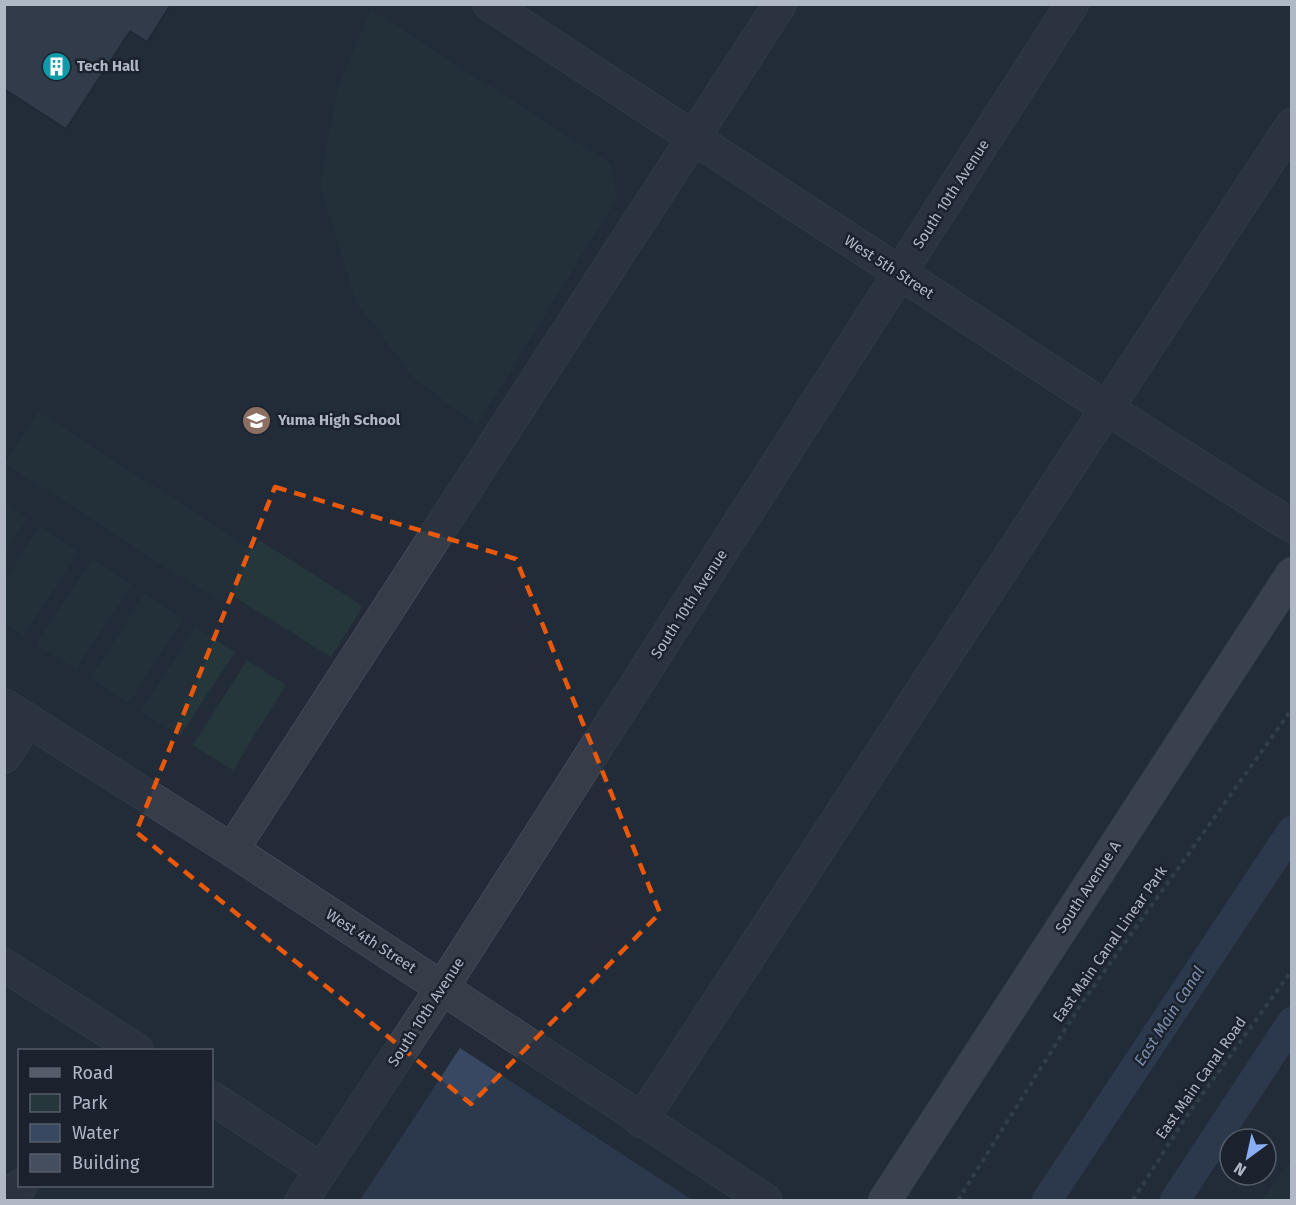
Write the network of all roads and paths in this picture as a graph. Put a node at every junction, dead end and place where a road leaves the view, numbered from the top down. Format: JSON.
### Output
{"nodes":[{"id":1,"x":780,"y":4,"type":"edge"},
{"id":2,"x":1072,"y":4,"type":"edge"},
{"id":3,"x":497,"y":7,"type":"edge"},
{"id":4,"x":1292,"y":125,"type":"edge"},
{"id":5,"x":693,"y":137,"type":"junction"},
{"id":6,"x":900,"y":274,"type":"junction"},
{"id":7,"x":1108,"y":409,"type":"junction"},
{"id":8,"x":1292,"y":526,"type":"edge"},
{"id":9,"x":1292,"y":574,"type":"edge"},
{"id":10,"x":1292,"y":709,"type":"edge"},
{"id":11,"x":16,"y":712,"type":"edge"},
{"id":12,"x":4,"y":757,"type":"edge"},
{"id":13,"x":232,"y":850,"type":"junction"},
{"id":14,"x":4,"y":965,"type":"edge"},
{"id":15,"x":1292,"y":970,"type":"edge"},
{"id":16,"x":442,"y":988,"type":"junction"},
{"id":17,"x":119,"y":1046,"type":"edge"},
{"id":18,"x":213,"y":1099,"type":"edge"},
{"id":19,"x":642,"y":1121,"type":"junction"},
{"id":20,"x":322,"y":1170,"type":"junction"},
{"id":21,"x":19,"y":1187,"type":"edge"},
{"id":22,"x":10,"y":1200,"type":"edge"},
{"id":23,"x":302,"y":1200,"type":"edge"},
{"id":24,"x":765,"y":1200,"type":"edge"},
{"id":25,"x":885,"y":1200,"type":"edge"},
{"id":26,"x":958,"y":1200,"type":"edge"},
{"id":27,"x":1132,"y":1200,"type":"edge"}],
"edges":[{"from":1,"to":5,"type":"street"},
{"from":2,"to":6,"type":"street","name":"South 10th Avenue"},
{"from":3,"to":5,"type":"street","name":"West 5th Street"},
{"from":4,"to":7,"type":"street"},
{"from":5,"to":6,"type":"street","name":"West 5th Street"},
{"from":5,"to":13,"type":"street"},
{"from":6,"to":7,"type":"street","name":"West 5th Street"},
{"from":6,"to":16,"type":"street","name":"South 10th Avenue"},
{"from":7,"to":8,"type":"street","name":"West 5th Street"},
{"from":7,"to":19,"type":"street"},
{"from":9,"to":25,"type":"main road","name":"South Avenue A"},
{"from":10,"to":26,"type":"path","name":"East Main Canal Linear Park"},
{"from":11,"to":12,"type":"street"},
{"from":11,"to":13,"type":"street","name":"West 4th Street"},
{"from":13,"to":16,"type":"street","name":"West 4th Street"},
{"from":14,"to":17,"type":"street"},
{"from":15,"to":27,"type":"path","name":"East Main Canal Road"},
{"from":16,"to":19,"type":"street","name":"West 4th Street"},
{"from":16,"to":20,"type":"street","name":"South 10th Avenue"},
{"from":18,"to":20,"type":"street"},
{"from":19,"to":24,"type":"street","name":"West 4th Street"},
{"from":20,"to":23,"type":"street","name":"South 10th Avenue"},
{"from":21,"to":22,"type":"street"}]}
